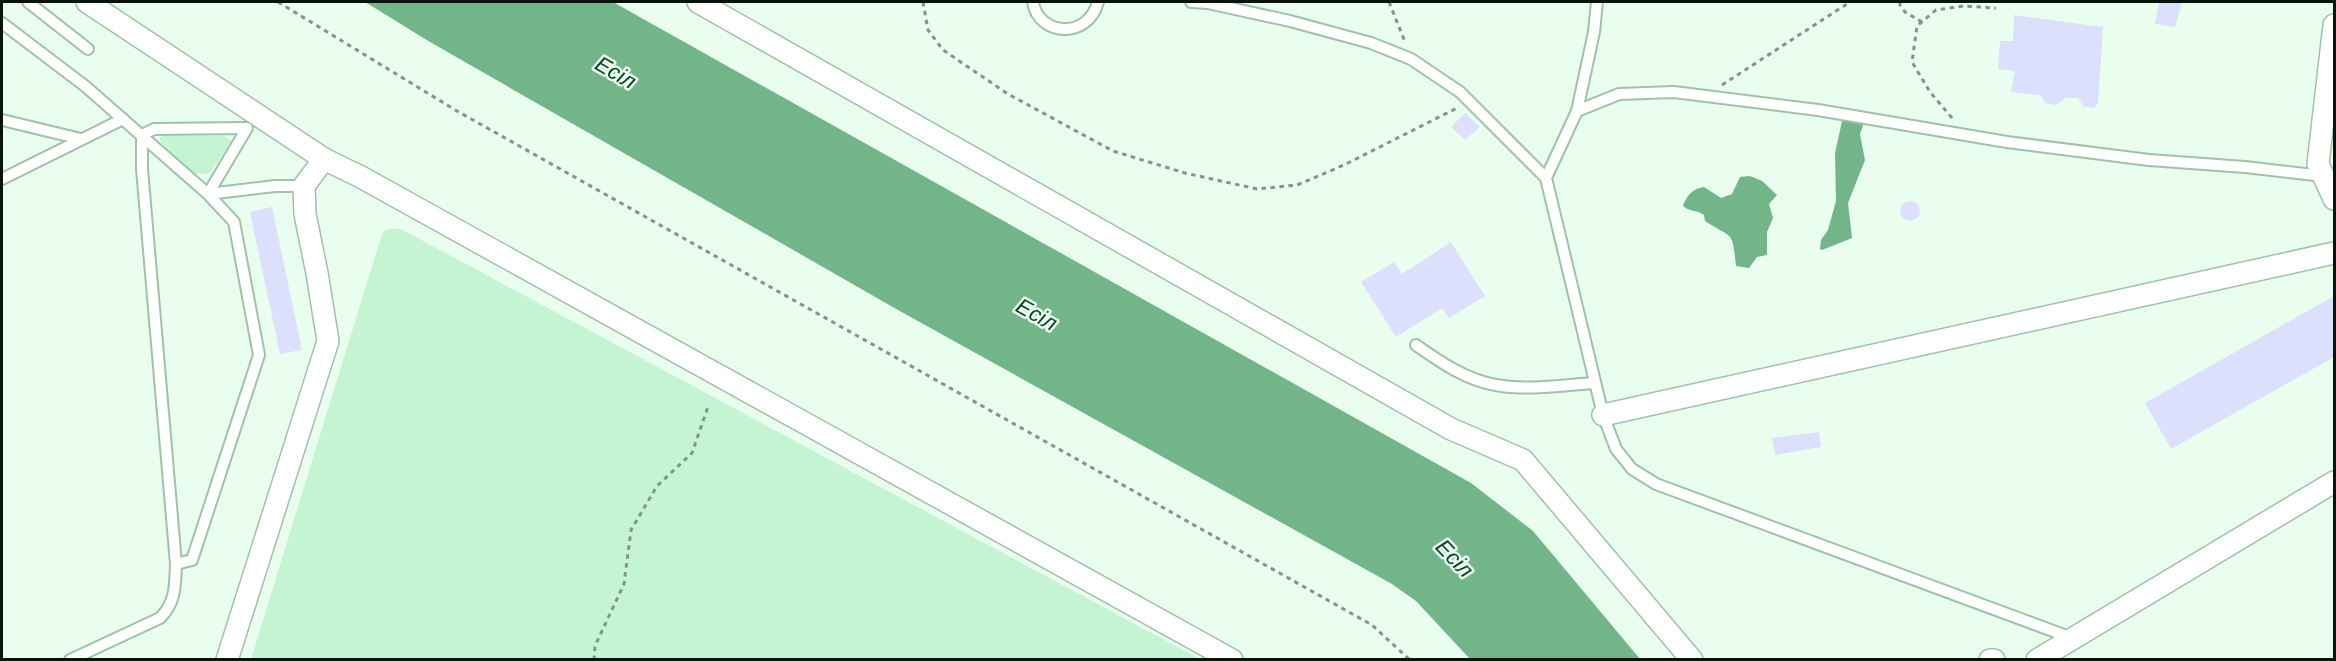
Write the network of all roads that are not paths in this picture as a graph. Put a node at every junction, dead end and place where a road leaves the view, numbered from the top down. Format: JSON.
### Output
{"nodes":[{"id":1,"x":28,"y":2,"type":"edge"},
{"id":2,"x":87,"y":2,"type":"edge"},
{"id":3,"x":698,"y":2,"type":"edge"},
{"id":4,"x":1033,"y":2,"type":"edge"},
{"id":5,"x":1098,"y":2,"type":"edge"},
{"id":6,"x":1191,"y":2,"type":"edge"},
{"id":7,"x":1597,"y":2,"type":"edge"},
{"id":8,"x":2,"y":23,"type":"edge"},
{"id":9,"x":2334,"y":25,"type":"edge"},
{"id":10,"x":88,"y":50,"type":"dead end"},
{"id":11,"x":1577,"y":111,"type":"junction"},
{"id":12,"x":123,"y":119,"type":"junction"},
{"id":13,"x":2,"y":120,"type":"edge"},
{"id":14,"x":142,"y":135,"type":"junction"},
{"id":15,"x":81,"y":140,"type":"junction"},
{"id":16,"x":324,"y":159,"type":"junction"},
{"id":17,"x":2323,"y":176,"type":"junction"},
{"id":18,"x":1546,"y":178,"type":"junction"},
{"id":19,"x":2,"y":179,"type":"edge"},
{"id":20,"x":304,"y":186,"type":"junction"},
{"id":21,"x":208,"y":194,"type":"junction"},
{"id":22,"x":2334,"y":199,"type":"edge"},
{"id":23,"x":2334,"y":254,"type":"edge"},
{"id":24,"x":1416,"y":345,"type":"dead end"},
{"id":25,"x":1594,"y":383,"type":"junction"},
{"id":26,"x":1604,"y":415,"type":"junction"},
{"id":27,"x":2334,"y":482,"type":"edge"},
{"id":28,"x":176,"y":564,"type":"junction"},
{"id":29,"x":2073,"y":639,"type":"junction"},
{"id":30,"x":70,"y":660,"type":"edge"},
{"id":31,"x":227,"y":660,"type":"edge"},
{"id":32,"x":1232,"y":660,"type":"edge"},
{"id":33,"x":1692,"y":660,"type":"edge"},
{"id":34,"x":2037,"y":660,"type":"edge"}],
"edges":[{"from":1,"to":10,"type":"lane"},
{"from":2,"to":16,"type":"street"},
{"from":3,"to":33,"type":"street"},
{"from":4,"to":5,"type":"lane"},
{"from":6,"to":18,"type":"lane"},
{"from":7,"to":11,"type":"lane"},
{"from":8,"to":12,"type":"lane"},
{"from":9,"to":17,"type":"street"},
{"from":11,"to":17,"type":"lane"},
{"from":11,"to":18,"type":"lane"},
{"from":12,"to":14,"type":"lane"},
{"from":12,"to":15,"type":"lane"},
{"from":13,"to":15,"type":"lane"},
{"from":14,"to":21,"type":"lane"},
{"from":14,"to":21,"type":"lane"},
{"from":14,"to":28,"type":"lane"},
{"from":15,"to":19,"type":"lane"},
{"from":16,"to":20,"type":"street"},
{"from":16,"to":32,"type":"street"},
{"from":17,"to":22,"type":"street"},
{"from":18,"to":25,"type":"lane"},
{"from":20,"to":21,"type":"lane"},
{"from":20,"to":31,"type":"street"},
{"from":21,"to":28,"type":"lane"},
{"from":23,"to":26,"type":"street"},
{"from":24,"to":25,"type":"lane"},
{"from":25,"to":26,"type":"lane"},
{"from":26,"to":29,"type":"lane"},
{"from":27,"to":29,"type":"street"},
{"from":28,"to":30,"type":"lane"},
{"from":29,"to":34,"type":"street"}]}
